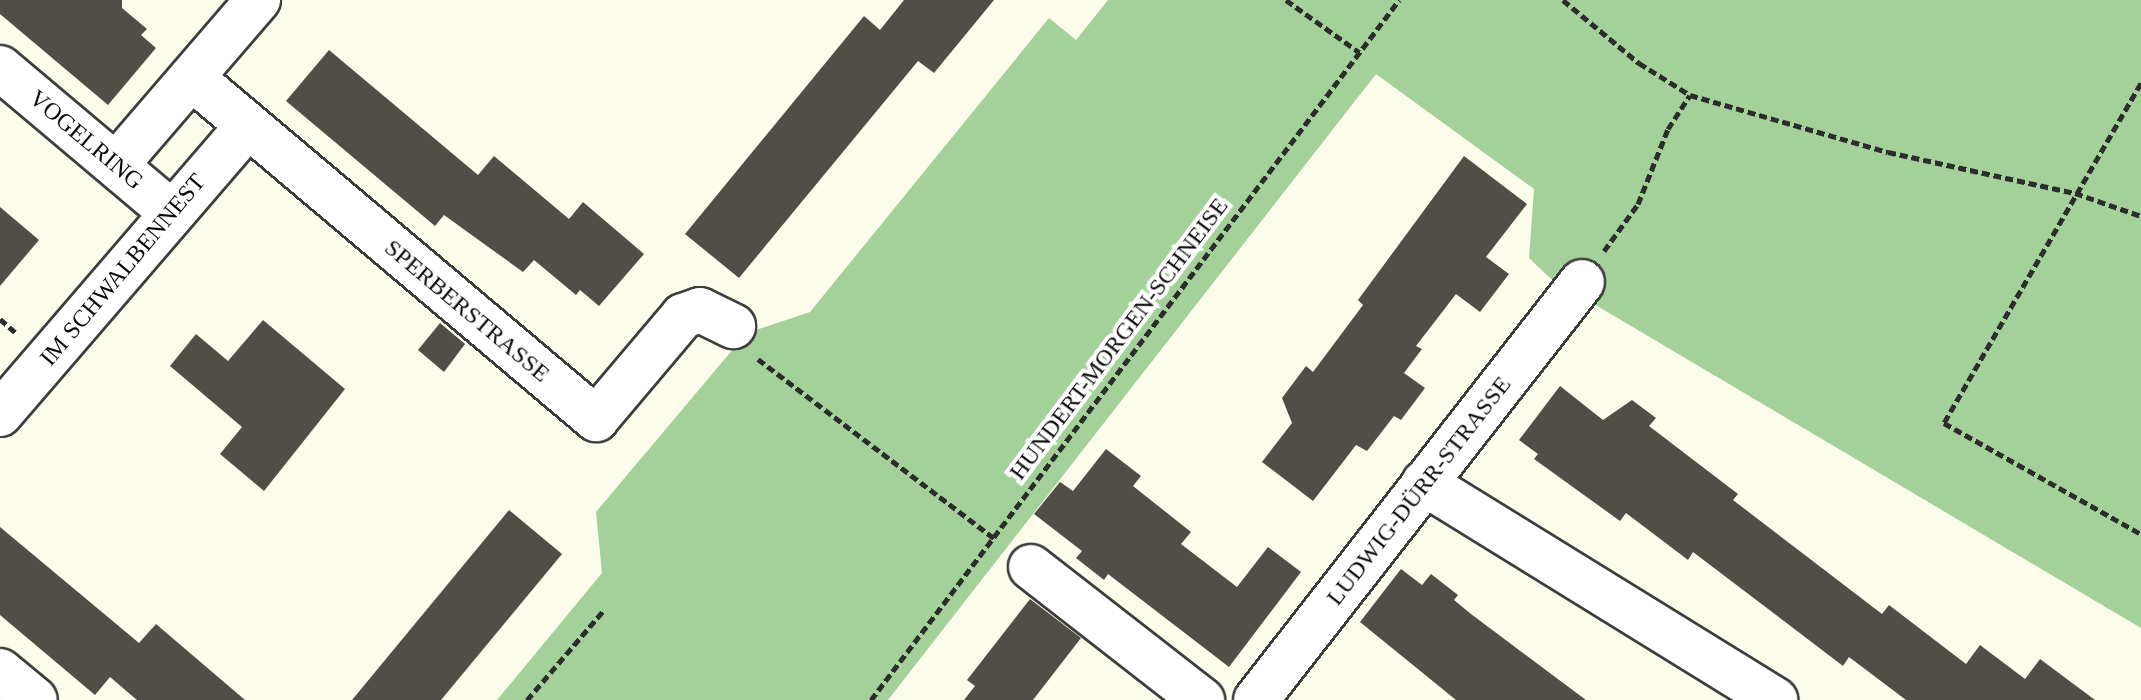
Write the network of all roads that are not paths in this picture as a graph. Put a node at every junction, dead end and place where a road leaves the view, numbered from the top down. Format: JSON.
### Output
{"nodes":[{"id":1,"x":258,"y":0,"type":"edge"},
{"id":2,"x":0,"y":68,"type":"edge"},
{"id":3,"x":192,"y":78,"type":"junction"},
{"id":4,"x":248,"y":126,"type":"junction"},
{"id":5,"x":116,"y":165,"type":"junction"},
{"id":6,"x":171,"y":212,"type":"junction"},
{"id":7,"x":1582,"y":282,"type":"road end"},
{"id":8,"x":733,"y":326,"type":"road end"},
{"id":9,"x":0,"y":414,"type":"edge"},
{"id":10,"x":1424,"y":483,"type":"junction"},
{"id":11,"x":1031,"y":567,"type":"road end"},
{"id":12,"x":0,"y":671,"type":"edge"},
{"id":13,"x":35,"y":700,"type":"edge"},
{"id":14,"x":1202,"y":700,"type":"edge"},
{"id":15,"x":1256,"y":700,"type":"edge"},
{"id":16,"x":1775,"y":700,"type":"edge"}],
"edges":[{"from":1,"to":3,"type":"street"},
{"from":2,"to":5,"type":"street","name":"VOGELRING"},
{"from":3,"to":4,"type":"street","name":"SPERBERSTRASSE"},
{"from":3,"to":5,"type":"street"},
{"from":4,"to":6,"type":"street","name":"IM SCHWALBENNEST"},
{"from":4,"to":8,"type":"street","name":"SPERBERSTRASSE"},
{"from":5,"to":6,"type":"street","name":"VOGELRING"},
{"from":6,"to":9,"type":"street","name":"IM SCHWALBENNEST"},
{"from":7,"to":10,"type":"street","name":"LUDWIG-DÜRR-STRASSE"},
{"from":10,"to":15,"type":"street","name":"LUDWIG-DÜRR-STRASSE"},
{"from":10,"to":16,"type":"street"},
{"from":11,"to":14,"type":"street"},
{"from":12,"to":13,"type":"street"}]}
